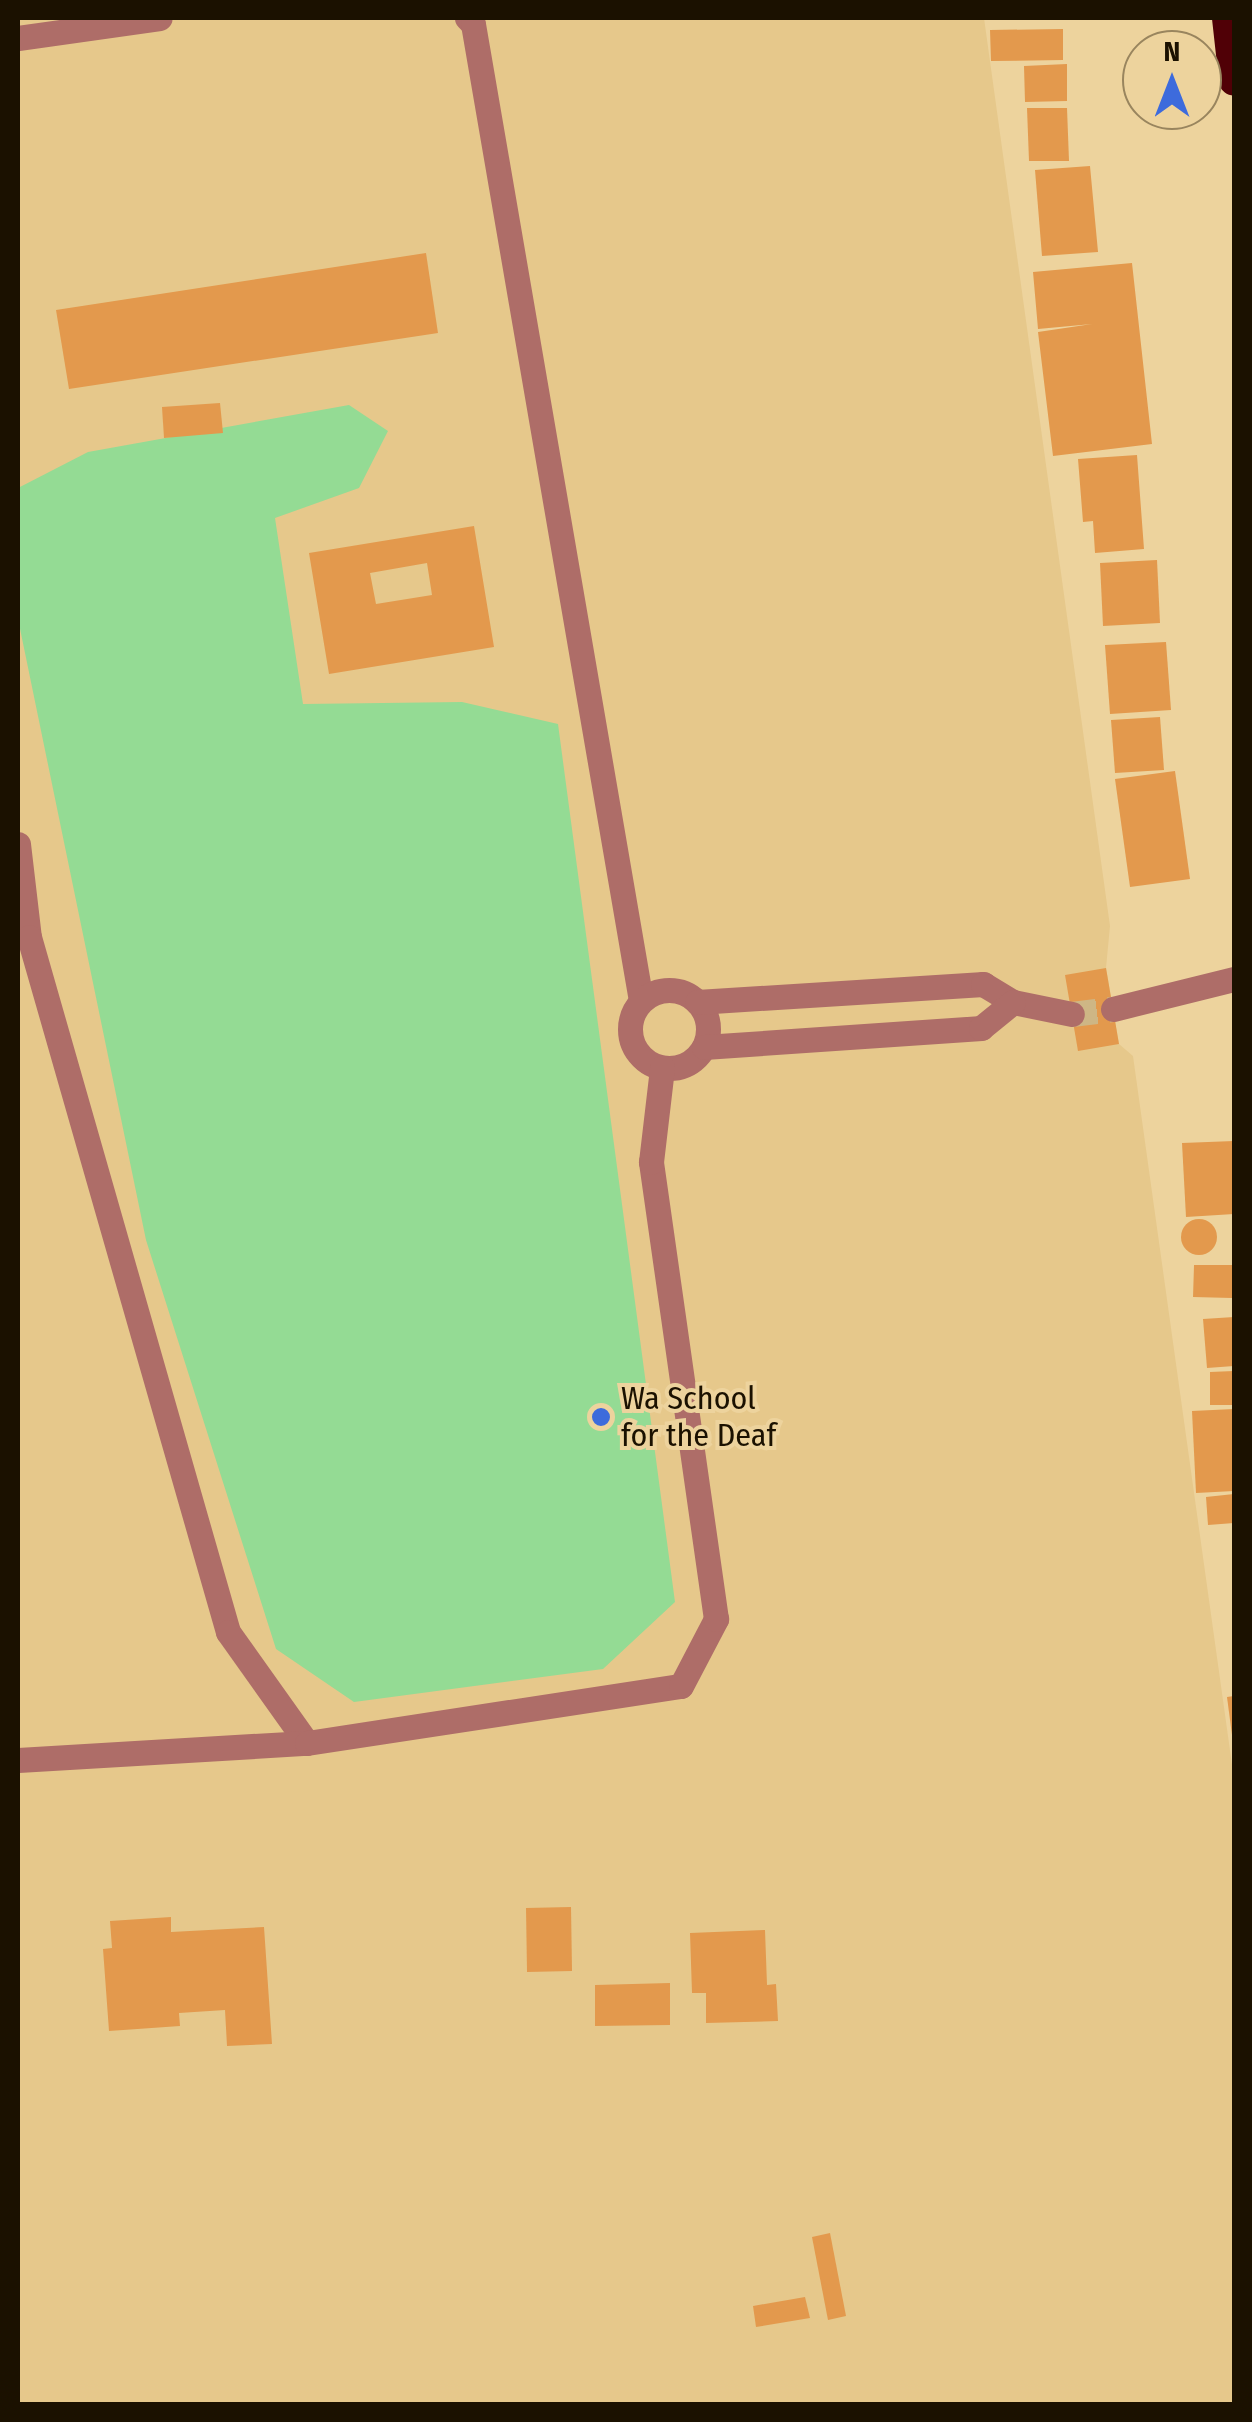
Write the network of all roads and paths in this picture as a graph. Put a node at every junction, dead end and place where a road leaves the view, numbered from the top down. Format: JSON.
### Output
{"nodes":[{"id":1,"x":160,"y":18,"type":"edge"},
{"id":2,"x":466,"y":18,"type":"edge"},
{"id":3,"x":1227,"y":18,"type":"edge"},
{"id":4,"x":18,"y":38,"type":"edge"},
{"id":5,"x":1234,"y":82,"type":"edge"},
{"id":6,"x":18,"y":844,"type":"edge"},
{"id":7,"x":1234,"y":978,"type":"edge"},
{"id":8,"x":641,"y":1001,"type":"junction"},
{"id":9,"x":697,"y":1002,"type":"junction"},
{"id":10,"x":1013,"y":1002,"type":"junction"},
{"id":11,"x":1113,"y":1009,"type":"tunnel mouth"},
{"id":12,"x":1072,"y":1014,"type":"tunnel mouth"},
{"id":13,"x":704,"y":1047,"type":"junction"},
{"id":14,"x":662,"y":1068,"type":"junction"},
{"id":15,"x":306,"y":1743,"type":"junction"},
{"id":16,"x":18,"y":1760,"type":"edge"}],
"edges":[{"from":1,"to":4,"type":"lane"},
{"from":2,"to":8,"type":"lane"},
{"from":3,"to":5,"type":"highway"},
{"from":6,"to":15,"type":"lane"},
{"from":7,"to":11,"type":"lane"},
{"from":8,"to":9,"type":"lane"},
{"from":8,"to":14,"type":"lane"},
{"from":9,"to":10,"type":"lane"},
{"from":9,"to":13,"type":"lane"},
{"from":10,"to":12,"type":"lane"},
{"from":10,"to":13,"type":"lane"},
{"from":13,"to":14,"type":"lane"},
{"from":14,"to":15,"type":"lane"},
{"from":15,"to":16,"type":"lane"}]}
